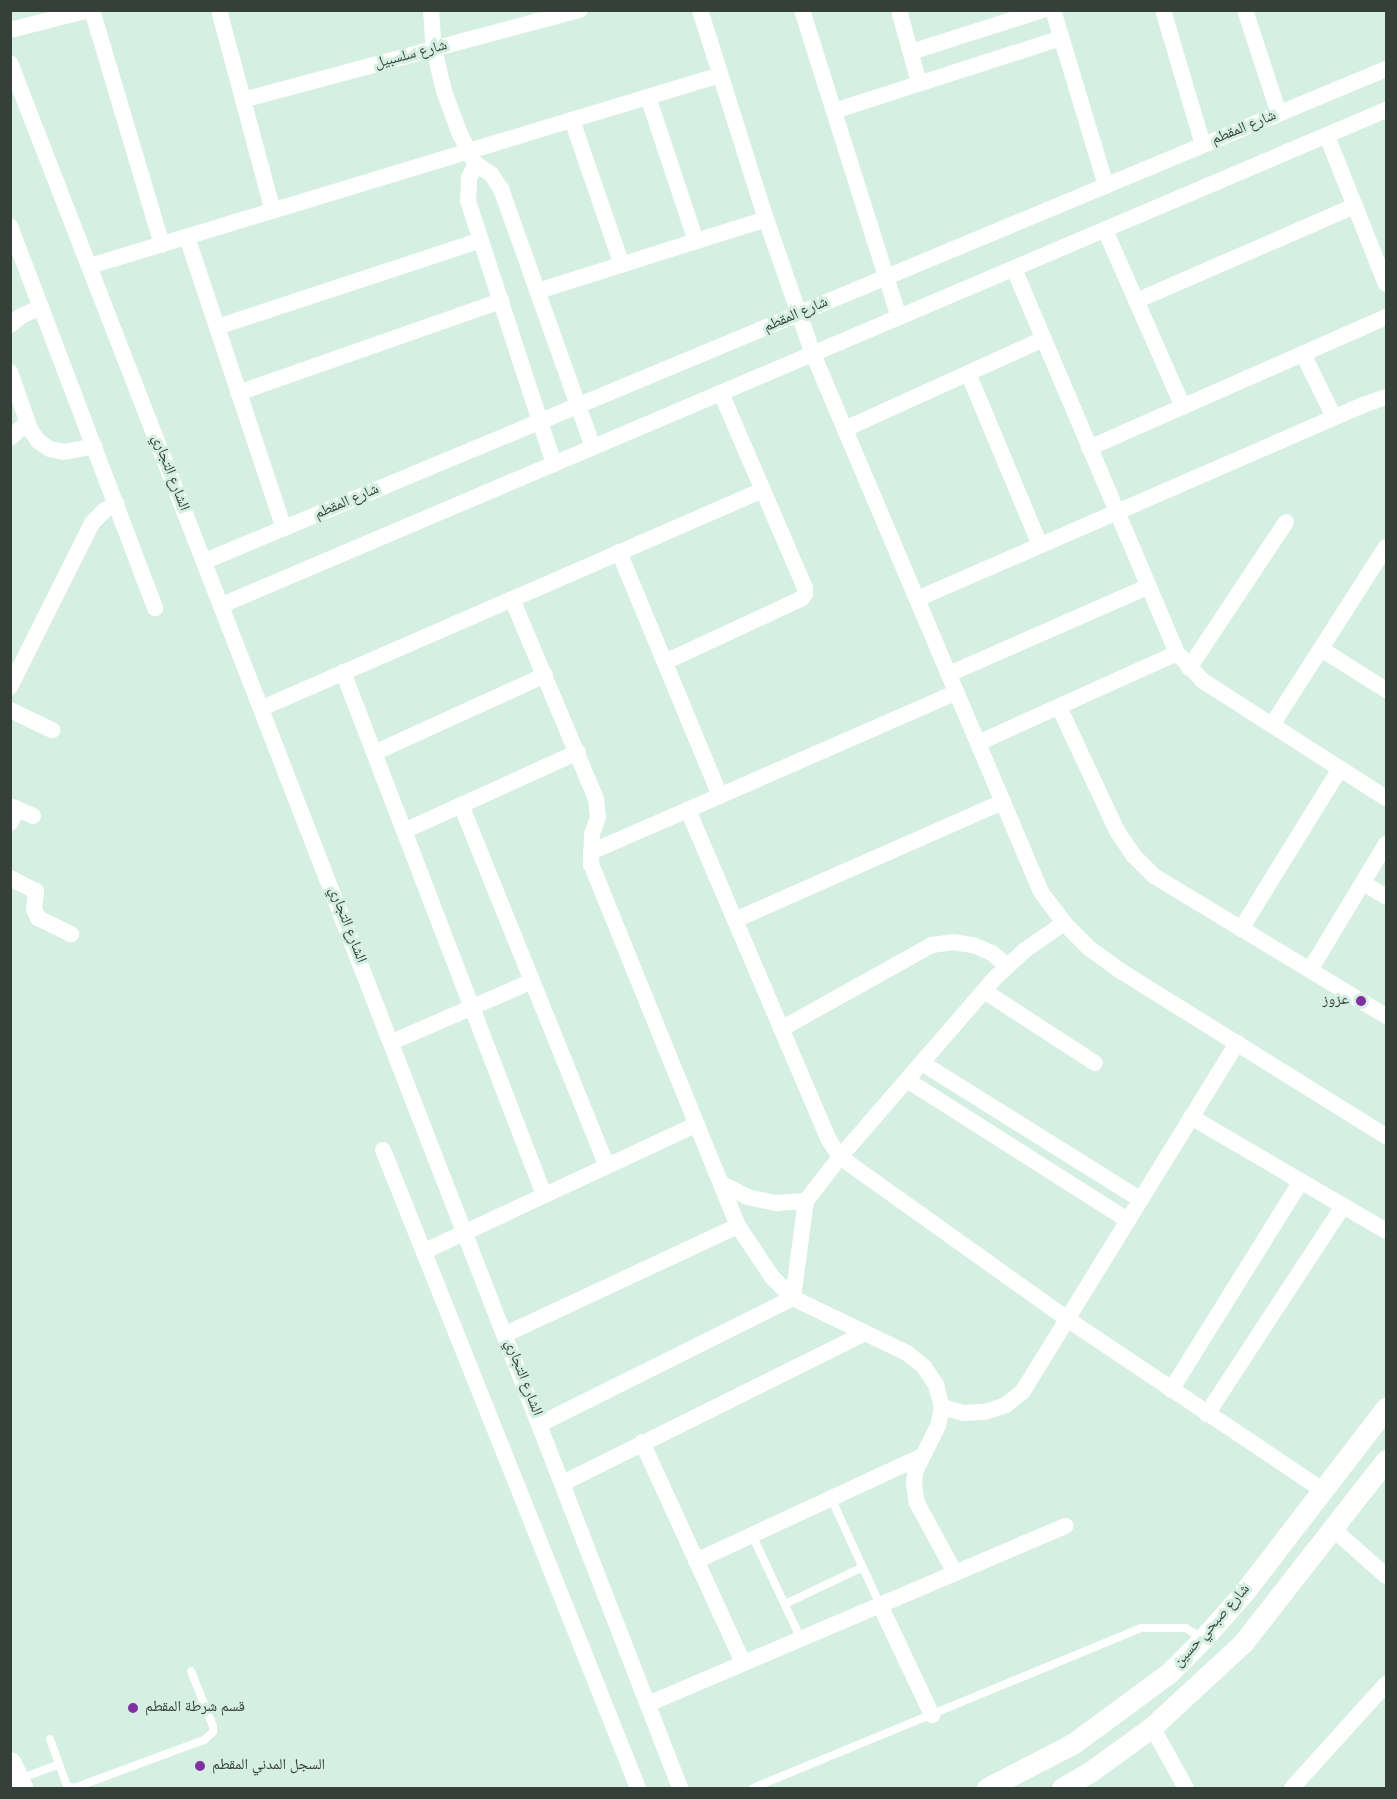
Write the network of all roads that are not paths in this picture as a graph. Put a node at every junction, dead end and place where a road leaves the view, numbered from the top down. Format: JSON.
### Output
{"nodes":[{"id":1,"x":90,"y":10,"type":"edge"},
{"id":2,"x":219,"y":10,"type":"edge"},
{"id":3,"x":431,"y":10,"type":"edge"},
{"id":4,"x":580,"y":10,"type":"edge"},
{"id":5,"x":700,"y":10,"type":"edge"},
{"id":6,"x":802,"y":10,"type":"edge"},
{"id":7,"x":899,"y":10,"type":"edge"},
{"id":8,"x":1042,"y":10,"type":"edge"},
{"id":9,"x":1053,"y":10,"type":"edge"},
{"id":10,"x":1163,"y":10,"type":"edge"},
{"id":11,"x":1245,"y":10,"type":"edge"},
{"id":12,"x":10,"y":30,"type":"edge"},
{"id":13,"x":1061,"y":38,"type":"junction"},
{"id":14,"x":434,"y":49,"type":"junction"},
{"id":15,"x":911,"y":52,"type":"junction"},
{"id":16,"x":10,"y":63,"type":"edge"},
{"id":17,"x":1386,"y":69,"type":"edge"},
{"id":18,"x":720,"y":75,"type":"junction"},
{"id":19,"x":920,"y":83,"type":"junction"},
{"id":20,"x":648,"y":97,"type":"junction"},
{"id":21,"x":243,"y":100,"type":"junction"},
{"id":22,"x":1386,"y":110,"type":"edge"},
{"id":23,"x":834,"y":111,"type":"junction"},
{"id":24,"x":1279,"y":114,"type":"junction"},
{"id":25,"x":572,"y":120,"type":"junction"},
{"id":26,"x":1327,"y":136,"type":"junction"},
{"id":27,"x":1203,"y":145,"type":"junction"},
{"id":28,"x":472,"y":158,"type":"junction"},
{"id":29,"x":1106,"y":186,"type":"junction"},
{"id":30,"x":1355,"y":207,"type":"junction"},
{"id":31,"x":273,"y":211,"type":"junction"},
{"id":32,"x":766,"y":219,"type":"junction"},
{"id":33,"x":10,"y":226,"type":"edge"},
{"id":34,"x":1105,"y":230,"type":"junction"},
{"id":35,"x":187,"y":237,"type":"junction"},
{"id":36,"x":481,"y":240,"type":"junction"},
{"id":37,"x":696,"y":241,"type":"junction"},
{"id":38,"x":162,"y":244,"type":"junction"},
{"id":39,"x":622,"y":265,"type":"junction"},
{"id":40,"x":90,"y":266,"type":"junction"},
{"id":41,"x":1014,"y":269,"type":"junction"},
{"id":42,"x":887,"y":277,"type":"junction"},
{"id":43,"x":1386,"y":284,"type":"edge"},
{"id":44,"x":538,"y":291,"type":"junction"},
{"id":45,"x":501,"y":301,"type":"junction"},
{"id":46,"x":1136,"y":301,"type":"junction"},
{"id":47,"x":41,"y":307,"type":"junction"},
{"id":48,"x":800,"y":313,"type":"junction"},
{"id":49,"x":899,"y":317,"type":"junction"},
{"id":50,"x":1386,"y":317,"type":"edge"},
{"id":51,"x":10,"y":325,"type":"edge"},
{"id":52,"x":217,"y":327,"type":"junction"},
{"id":53,"x":1043,"y":339,"type":"junction"},
{"id":54,"x":813,"y":354,"type":"junction"},
{"id":55,"x":1303,"y":354,"type":"junction"},
{"id":56,"x":10,"y":372,"type":"edge"},
{"id":57,"x":968,"y":373,"type":"junction"},
{"id":58,"x":238,"y":393,"type":"junction"},
{"id":59,"x":721,"y":393,"type":"junction"},
{"id":60,"x":1386,"y":397,"type":"edge"},
{"id":61,"x":578,"y":406,"type":"junction"},
{"id":62,"x":1183,"y":407,"type":"junction"},
{"id":63,"x":1334,"y":417,"type":"junction"},
{"id":64,"x":540,"y":421,"type":"junction"},
{"id":65,"x":28,"y":422,"type":"junction"},
{"id":66,"x":846,"y":429,"type":"junction"},
{"id":67,"x":10,"y":438,"type":"edge"},
{"id":68,"x":94,"y":446,"type":"junction"},
{"id":69,"x":593,"y":447,"type":"junction"},
{"id":70,"x":1089,"y":448,"type":"junction"},
{"id":71,"x":554,"y":464,"type":"junction"},
{"id":72,"x":763,"y":490,"type":"junction"},
{"id":73,"x":116,"y":504,"type":"junction"},
{"id":74,"x":1115,"y":512,"type":"junction"},
{"id":75,"x":1286,"y":522,"type":"dead end"},
{"id":76,"x":284,"y":528,"type":"junction"},
{"id":77,"x":1040,"y":545,"type":"junction"},
{"id":78,"x":1386,"y":547,"type":"edge"},
{"id":79,"x":619,"y":552,"type":"junction"},
{"id":80,"x":205,"y":561,"type":"junction"},
{"id":81,"x":1147,"y":586,"type":"junction"},
{"id":82,"x":512,"y":599,"type":"junction"},
{"id":83,"x":917,"y":599,"type":"junction"},
{"id":84,"x":222,"y":605,"type":"junction"},
{"id":85,"x":155,"y":608,"type":"dead end"},
{"id":86,"x":1321,"y":649,"type":"junction"},
{"id":87,"x":1177,"y":653,"type":"junction"},
{"id":88,"x":665,"y":663,"type":"junction"},
{"id":89,"x":1189,"y":668,"type":"junction"},
{"id":90,"x":343,"y":672,"type":"junction"},
{"id":91,"x":949,"y":674,"type":"junction"},
{"id":92,"x":544,"y":675,"type":"junction"},
{"id":93,"x":10,"y":687,"type":"edge"},
{"id":94,"x":1386,"y":690,"type":"edge"},
{"id":95,"x":957,"y":692,"type":"junction"},
{"id":96,"x":1059,"y":707,"type":"junction"},
{"id":97,"x":262,"y":708,"type":"junction"},
{"id":98,"x":10,"y":710,"type":"edge"},
{"id":99,"x":1272,"y":725,"type":"junction"},
{"id":100,"x":52,"y":730,"type":"dead end"},
{"id":101,"x":978,"y":743,"type":"junction"},
{"id":102,"x":578,"y":752,"type":"junction"},
{"id":103,"x":374,"y":753,"type":"junction"},
{"id":104,"x":1340,"y":769,"type":"junction"},
{"id":105,"x":720,"y":796,"type":"junction"},
{"id":106,"x":1386,"y":798,"type":"edge"},
{"id":107,"x":1003,"y":802,"type":"junction"},
{"id":108,"x":461,"y":805,"type":"junction"},
{"id":109,"x":688,"y":810,"type":"junction"},
{"id":110,"x":13,"y":813,"type":"edge"},
{"id":111,"x":33,"y":816,"type":"dead end"},
{"id":112,"x":404,"y":831,"type":"junction"},
{"id":113,"x":1386,"y":844,"type":"edge"},
{"id":114,"x":591,"y":852,"type":"junction"},
{"id":115,"x":10,"y":878,"type":"edge"},
{"id":116,"x":1363,"y":883,"type":"junction"},
{"id":117,"x":1386,"y":897,"type":"edge"},
{"id":118,"x":735,"y":920,"type":"junction"},
{"id":119,"x":1064,"y":923,"type":"junction"},
{"id":120,"x":1241,"y":928,"type":"junction"},
{"id":121,"x":71,"y":934,"type":"dead end"},
{"id":122,"x":1007,"y":966,"type":"junction"},
{"id":123,"x":1310,"y":970,"type":"junction"},
{"id":124,"x":532,"y":981,"type":"junction"},
{"id":125,"x":984,"y":991,"type":"junction"},
{"id":126,"x":472,"y":1007,"type":"junction"},
{"id":127,"x":1386,"y":1016,"type":"edge"},
{"id":128,"x":781,"y":1029,"type":"junction"},
{"id":129,"x":392,"y":1042,"type":"junction"},
{"id":130,"x":1237,"y":1043,"type":"junction"},
{"id":131,"x":922,"y":1063,"type":"junction"},
{"id":132,"x":1095,"y":1063,"type":"dead end"},
{"id":133,"x":907,"y":1080,"type":"junction"},
{"id":134,"x":1191,"y":1117,"type":"junction"},
{"id":135,"x":698,"y":1124,"type":"junction"},
{"id":136,"x":1386,"y":1136,"type":"edge"},
{"id":137,"x":383,"y":1150,"type":"dead end"},
{"id":138,"x":840,"y":1157,"type":"junction"},
{"id":139,"x":607,"y":1166,"type":"junction"},
{"id":140,"x":1301,"y":1181,"type":"junction"},
{"id":141,"x":722,"y":1184,"type":"junction"},
{"id":142,"x":544,"y":1195,"type":"junction"},
{"id":143,"x":1141,"y":1200,"type":"junction"},
{"id":144,"x":806,"y":1201,"type":"junction"},
{"id":145,"x":1343,"y":1206,"type":"junction"},
{"id":146,"x":1128,"y":1220,"type":"junction"},
{"id":147,"x":738,"y":1226,"type":"junction"},
{"id":148,"x":1386,"y":1231,"type":"edge"},
{"id":149,"x":466,"y":1232,"type":"junction"},
{"id":150,"x":425,"y":1251,"type":"junction"},
{"id":151,"x":793,"y":1298,"type":"junction"},
{"id":152,"x":1068,"y":1319,"type":"junction"},
{"id":153,"x":865,"y":1333,"type":"junction"},
{"id":154,"x":506,"y":1334,"type":"junction"},
{"id":155,"x":1171,"y":1390,"type":"junction"},
{"id":156,"x":942,"y":1407,"type":"junction"},
{"id":157,"x":1386,"y":1408,"type":"edge"},
{"id":158,"x":1208,"y":1414,"type":"junction"},
{"id":159,"x":540,"y":1424,"type":"junction"},
{"id":160,"x":642,"y":1442,"type":"junction"},
{"id":161,"x":922,"y":1456,"type":"junction"},
{"id":162,"x":1386,"y":1460,"type":"edge"},
{"id":163,"x":563,"y":1483,"type":"junction"},
{"id":164,"x":1322,"y":1490,"type":"junction"},
{"id":165,"x":831,"y":1498,"type":"junction"},
{"id":166,"x":1066,"y":1526,"type":"dead end"},
{"id":167,"x":1332,"y":1528,"type":"junction"},
{"id":168,"x":752,"y":1535,"type":"junction"},
{"id":169,"x":696,"y":1561,"type":"junction"},
{"id":170,"x":863,"y":1567,"type":"junction"},
{"id":171,"x":955,"y":1573,"type":"junction"},
{"id":172,"x":1386,"y":1576,"type":"edge"},
{"id":173,"x":785,"y":1604,"type":"junction"},
{"id":174,"x":880,"y":1605,"type":"junction"},
{"id":175,"x":801,"y":1639,"type":"junction"},
{"id":176,"x":1203,"y":1640,"type":"junction"},
{"id":177,"x":743,"y":1663,"type":"junction"},
{"id":178,"x":191,"y":1671,"type":"dead end"},
{"id":179,"x":1386,"y":1684,"type":"edge"},
{"id":180,"x":648,"y":1704,"type":"junction"},
{"id":181,"x":932,"y":1714,"type":"junction"},
{"id":182,"x":1152,"y":1727,"type":"junction"},
{"id":183,"x":50,"y":1739,"type":"dead end"},
{"id":184,"x":59,"y":1764,"type":"junction"},
{"id":185,"x":16,"y":1778,"type":"edge"},
{"id":186,"x":638,"y":1788,"type":"edge"},
{"id":187,"x":680,"y":1788,"type":"edge"},
{"id":188,"x":753,"y":1788,"type":"edge"},
{"id":189,"x":987,"y":1788,"type":"edge"},
{"id":190,"x":1062,"y":1788,"type":"edge"},
{"id":191,"x":1186,"y":1788,"type":"edge"},
{"id":192,"x":1292,"y":1788,"type":"edge"}],
"edges":[{"from":1,"to":12,"type":"street"},
{"from":1,"to":38,"type":"street"},
{"from":2,"to":21,"type":"street"},
{"from":3,"to":14,"type":"street"},
{"from":4,"to":14,"type":"street","name":"شارع سلسبيل"},
{"from":5,"to":18,"type":"street"},
{"from":6,"to":23,"type":"street"},
{"from":7,"to":15,"type":"street"},
{"from":8,"to":15,"type":"street"},
{"from":9,"to":13,"type":"street"},
{"from":10,"to":27,"type":"street"},
{"from":11,"to":24,"type":"street"},
{"from":13,"to":19,"type":"street"},
{"from":13,"to":29,"type":"street"},
{"from":14,"to":21,"type":"street","name":"شارع سلسبيل"},
{"from":14,"to":28,"type":"street"},
{"from":15,"to":19,"type":"street"},
{"from":16,"to":40,"type":"street","name":"الشارع التجاري"},
{"from":17,"to":24,"type":"street","name":"شارع المقطم"},
{"from":18,"to":20,"type":"street"},
{"from":18,"to":32,"type":"street"},
{"from":19,"to":23,"type":"street"},
{"from":20,"to":25,"type":"street"},
{"from":20,"to":37,"type":"street"},
{"from":21,"to":31,"type":"street"},
{"from":22,"to":26,"type":"street"},
{"from":23,"to":42,"type":"street"},
{"from":24,"to":27,"type":"street","name":"شارع المقطم"},
{"from":25,"to":28,"type":"street"},
{"from":25,"to":39,"type":"street"},
{"from":26,"to":30,"type":"street"},
{"from":26,"to":34,"type":"street"},
{"from":27,"to":29,"type":"street","name":"شارع المقطم"},
{"from":28,"to":31,"type":"street"},
{"from":28,"to":36,"type":"street"},
{"from":28,"to":44,"type":"street"},
{"from":29,"to":42,"type":"street","name":"شارع المقطم"},
{"from":30,"to":43,"type":"street"},
{"from":30,"to":46,"type":"street"},
{"from":31,"to":35,"type":"street"},
{"from":32,"to":37,"type":"street"},
{"from":32,"to":48,"type":"street"},
{"from":33,"to":47,"type":"street"},
{"from":34,"to":41,"type":"street"},
{"from":34,"to":46,"type":"street"},
{"from":35,"to":38,"type":"street"},
{"from":35,"to":52,"type":"street"},
{"from":36,"to":45,"type":"street"},
{"from":36,"to":52,"type":"street"},
{"from":37,"to":39,"type":"street"},
{"from":38,"to":40,"type":"street"},
{"from":39,"to":44,"type":"street"},
{"from":40,"to":80,"type":"street","name":"الشارع التجاري"},
{"from":41,"to":49,"type":"street"},
{"from":41,"to":53,"type":"street"},
{"from":42,"to":48,"type":"street","name":"شارع المقطم"},
{"from":42,"to":49,"type":"street"},
{"from":44,"to":61,"type":"street"},
{"from":45,"to":58,"type":"street"},
{"from":45,"to":64,"type":"street"},
{"from":46,"to":62,"type":"street"},
{"from":47,"to":51,"type":"street"},
{"from":47,"to":68,"type":"street"},
{"from":48,"to":54,"type":"street"},
{"from":48,"to":61,"type":"street","name":"شارع المقطم"},
{"from":49,"to":54,"type":"street"},
{"from":50,"to":55,"type":"street"},
{"from":52,"to":58,"type":"street"},
{"from":53,"to":57,"type":"street"},
{"from":53,"to":70,"type":"street"},
{"from":54,"to":59,"type":"street"},
{"from":54,"to":66,"type":"street"},
{"from":55,"to":62,"type":"street"},
{"from":55,"to":63,"type":"street"},
{"from":56,"to":65,"type":"street"},
{"from":57,"to":66,"type":"street"},
{"from":57,"to":77,"type":"street"},
{"from":58,"to":76,"type":"street"},
{"from":59,"to":69,"type":"street"},
{"from":59,"to":72,"type":"street"},
{"from":60,"to":63,"type":"street"},
{"from":61,"to":64,"type":"street","name":"شارع المقطم"},
{"from":61,"to":69,"type":"street"},
{"from":62,"to":70,"type":"street"},
{"from":63,"to":74,"type":"street"},
{"from":64,"to":71,"type":"street"},
{"from":64,"to":76,"type":"street","name":"شارع المقطم"},
{"from":65,"to":67,"type":"street"},
{"from":65,"to":68,"type":"street"},
{"from":66,"to":83,"type":"street"},
{"from":68,"to":73,"type":"street"},
{"from":69,"to":71,"type":"street"},
{"from":70,"to":74,"type":"street"},
{"from":71,"to":84,"type":"street"},
{"from":72,"to":79,"type":"street"},
{"from":72,"to":88,"type":"street"},
{"from":73,"to":85,"type":"street"},
{"from":73,"to":93,"type":"street"},
{"from":74,"to":77,"type":"street"},
{"from":74,"to":81,"type":"street"},
{"from":75,"to":89,"type":"street"},
{"from":76,"to":80,"type":"street","name":"شارع المقطم"},
{"from":77,"to":83,"type":"street"},
{"from":78,"to":86,"type":"street"},
{"from":79,"to":82,"type":"street"},
{"from":79,"to":88,"type":"street"},
{"from":80,"to":84,"type":"street","name":"الشارع التجاري"},
{"from":81,"to":87,"type":"street"},
{"from":81,"to":91,"type":"street"},
{"from":82,"to":90,"type":"street"},
{"from":82,"to":92,"type":"street"},
{"from":83,"to":91,"type":"street"},
{"from":84,"to":97,"type":"street","name":"الشارع التجاري"},
{"from":86,"to":94,"type":"street"},
{"from":86,"to":99,"type":"street"},
{"from":87,"to":89,"type":"street"},
{"from":87,"to":96,"type":"street"},
{"from":88,"to":105,"type":"street"},
{"from":89,"to":99,"type":"street"},
{"from":90,"to":97,"type":"street"},
{"from":90,"to":103,"type":"street"},
{"from":91,"to":95,"type":"street"},
{"from":92,"to":102,"type":"street"},
{"from":92,"to":103,"type":"street"},
{"from":95,"to":101,"type":"street"},
{"from":95,"to":105,"type":"street"},
{"from":96,"to":101,"type":"street"},
{"from":96,"to":120,"type":"street"},
{"from":97,"to":129,"type":"street","name":"الشارع التجاري"},
{"from":98,"to":100,"type":"street"},
{"from":99,"to":104,"type":"street"},
{"from":101,"to":107,"type":"street"},
{"from":102,"to":108,"type":"street"},
{"from":102,"to":114,"type":"street"},
{"from":103,"to":112,"type":"street"},
{"from":104,"to":106,"type":"street"},
{"from":104,"to":120,"type":"street"},
{"from":105,"to":109,"type":"street"},
{"from":107,"to":118,"type":"street"},
{"from":107,"to":119,"type":"street"},
{"from":108,"to":112,"type":"street"},
{"from":108,"to":124,"type":"street"},
{"from":109,"to":114,"type":"street"},
{"from":109,"to":118,"type":"street"},
{"from":110,"to":111,"type":"street"},
{"from":112,"to":126,"type":"street"},
{"from":113,"to":116,"type":"street"},
{"from":114,"to":135,"type":"street"},
{"from":115,"to":121,"type":"street"},
{"from":116,"to":117,"type":"street"},
{"from":116,"to":123,"type":"street"},
{"from":118,"to":128,"type":"street"},
{"from":119,"to":122,"type":"street"},
{"from":119,"to":130,"type":"street"},
{"from":120,"to":123,"type":"street"},
{"from":122,"to":125,"type":"street"},
{"from":122,"to":128,"type":"street"},
{"from":123,"to":127,"type":"street"},
{"from":124,"to":126,"type":"street"},
{"from":124,"to":139,"type":"street"},
{"from":125,"to":131,"type":"street"},
{"from":125,"to":132,"type":"street"},
{"from":126,"to":129,"type":"street"},
{"from":126,"to":142,"type":"street"},
{"from":128,"to":138,"type":"street"},
{"from":129,"to":149,"type":"street","name":"الشارع التجاري"},
{"from":130,"to":134,"type":"street"},
{"from":130,"to":136,"type":"street"},
{"from":131,"to":133,"type":"street"},
{"from":131,"to":143,"type":"street"},
{"from":133,"to":138,"type":"street"},
{"from":133,"to":146,"type":"street"},
{"from":134,"to":140,"type":"street"},
{"from":134,"to":143,"type":"street"},
{"from":135,"to":139,"type":"street"},
{"from":135,"to":141,"type":"street"},
{"from":137,"to":150,"type":"street"},
{"from":138,"to":144,"type":"street"},
{"from":138,"to":152,"type":"street"},
{"from":139,"to":142,"type":"street"},
{"from":140,"to":145,"type":"street"},
{"from":140,"to":155,"type":"street"},
{"from":141,"to":144,"type":"street"},
{"from":141,"to":147,"type":"street"},
{"from":142,"to":149,"type":"street"},
{"from":143,"to":146,"type":"street"},
{"from":144,"to":151,"type":"street"},
{"from":145,"to":148,"type":"street"},
{"from":145,"to":158,"type":"street"},
{"from":146,"to":152,"type":"street"},
{"from":147,"to":151,"type":"street"},
{"from":147,"to":154,"type":"street"},
{"from":149,"to":150,"type":"street"},
{"from":149,"to":154,"type":"street","name":"الشارع التجاري"},
{"from":150,"to":186,"type":"street"},
{"from":151,"to":153,"type":"street"},
{"from":151,"to":159,"type":"street"},
{"from":152,"to":155,"type":"street"},
{"from":152,"to":156,"type":"street"},
{"from":153,"to":156,"type":"street"},
{"from":153,"to":160,"type":"street"},
{"from":154,"to":159,"type":"street","name":"الشارع التجاري"},
{"from":155,"to":158,"type":"street"},
{"from":156,"to":161,"type":"street"},
{"from":157,"to":164,"type":"street","name":"شارع صبحي حسين"},
{"from":158,"to":164,"type":"street"},
{"from":159,"to":163,"type":"street","name":"الشارع التجاري"},
{"from":160,"to":163,"type":"street"},
{"from":160,"to":169,"type":"street"},
{"from":161,"to":165,"type":"street"},
{"from":161,"to":171,"type":"street"},
{"from":162,"to":167,"type":"street","name":"شارع صبحي حسين"},
{"from":163,"to":180,"type":"street","name":"الشارع التجاري"},
{"from":164,"to":176,"type":"street","name":"شارع صبحي حسين"},
{"from":165,"to":168,"type":"street"},
{"from":165,"to":170,"type":"lane"},
{"from":166,"to":171,"type":"street"},
{"from":167,"to":172,"type":"street"},
{"from":167,"to":182,"type":"street","name":"شارع صبحي حسين"},
{"from":168,"to":169,"type":"street"},
{"from":168,"to":173,"type":"lane"},
{"from":169,"to":177,"type":"street"},
{"from":170,"to":173,"type":"lane"},
{"from":170,"to":174,"type":"lane"},
{"from":171,"to":174,"type":"street"},
{"from":173,"to":175,"type":"lane"},
{"from":174,"to":175,"type":"street"},
{"from":174,"to":181,"type":"street"},
{"from":175,"to":177,"type":"street"},
{"from":176,"to":181,"type":"lane"},
{"from":176,"to":189,"type":"street","name":"شارع صبحي حسين"},
{"from":177,"to":180,"type":"street"},
{"from":178,"to":184,"type":"lane"},
{"from":179,"to":192,"type":"street"},
{"from":180,"to":187,"type":"street","name":"الشارع التجاري"},
{"from":181,"to":188,"type":"lane"},
{"from":182,"to":190,"type":"street","name":"شارع صبحي حسين"},
{"from":182,"to":191,"type":"street"},
{"from":183,"to":184,"type":"lane"},
{"from":184,"to":185,"type":"lane"}]}
